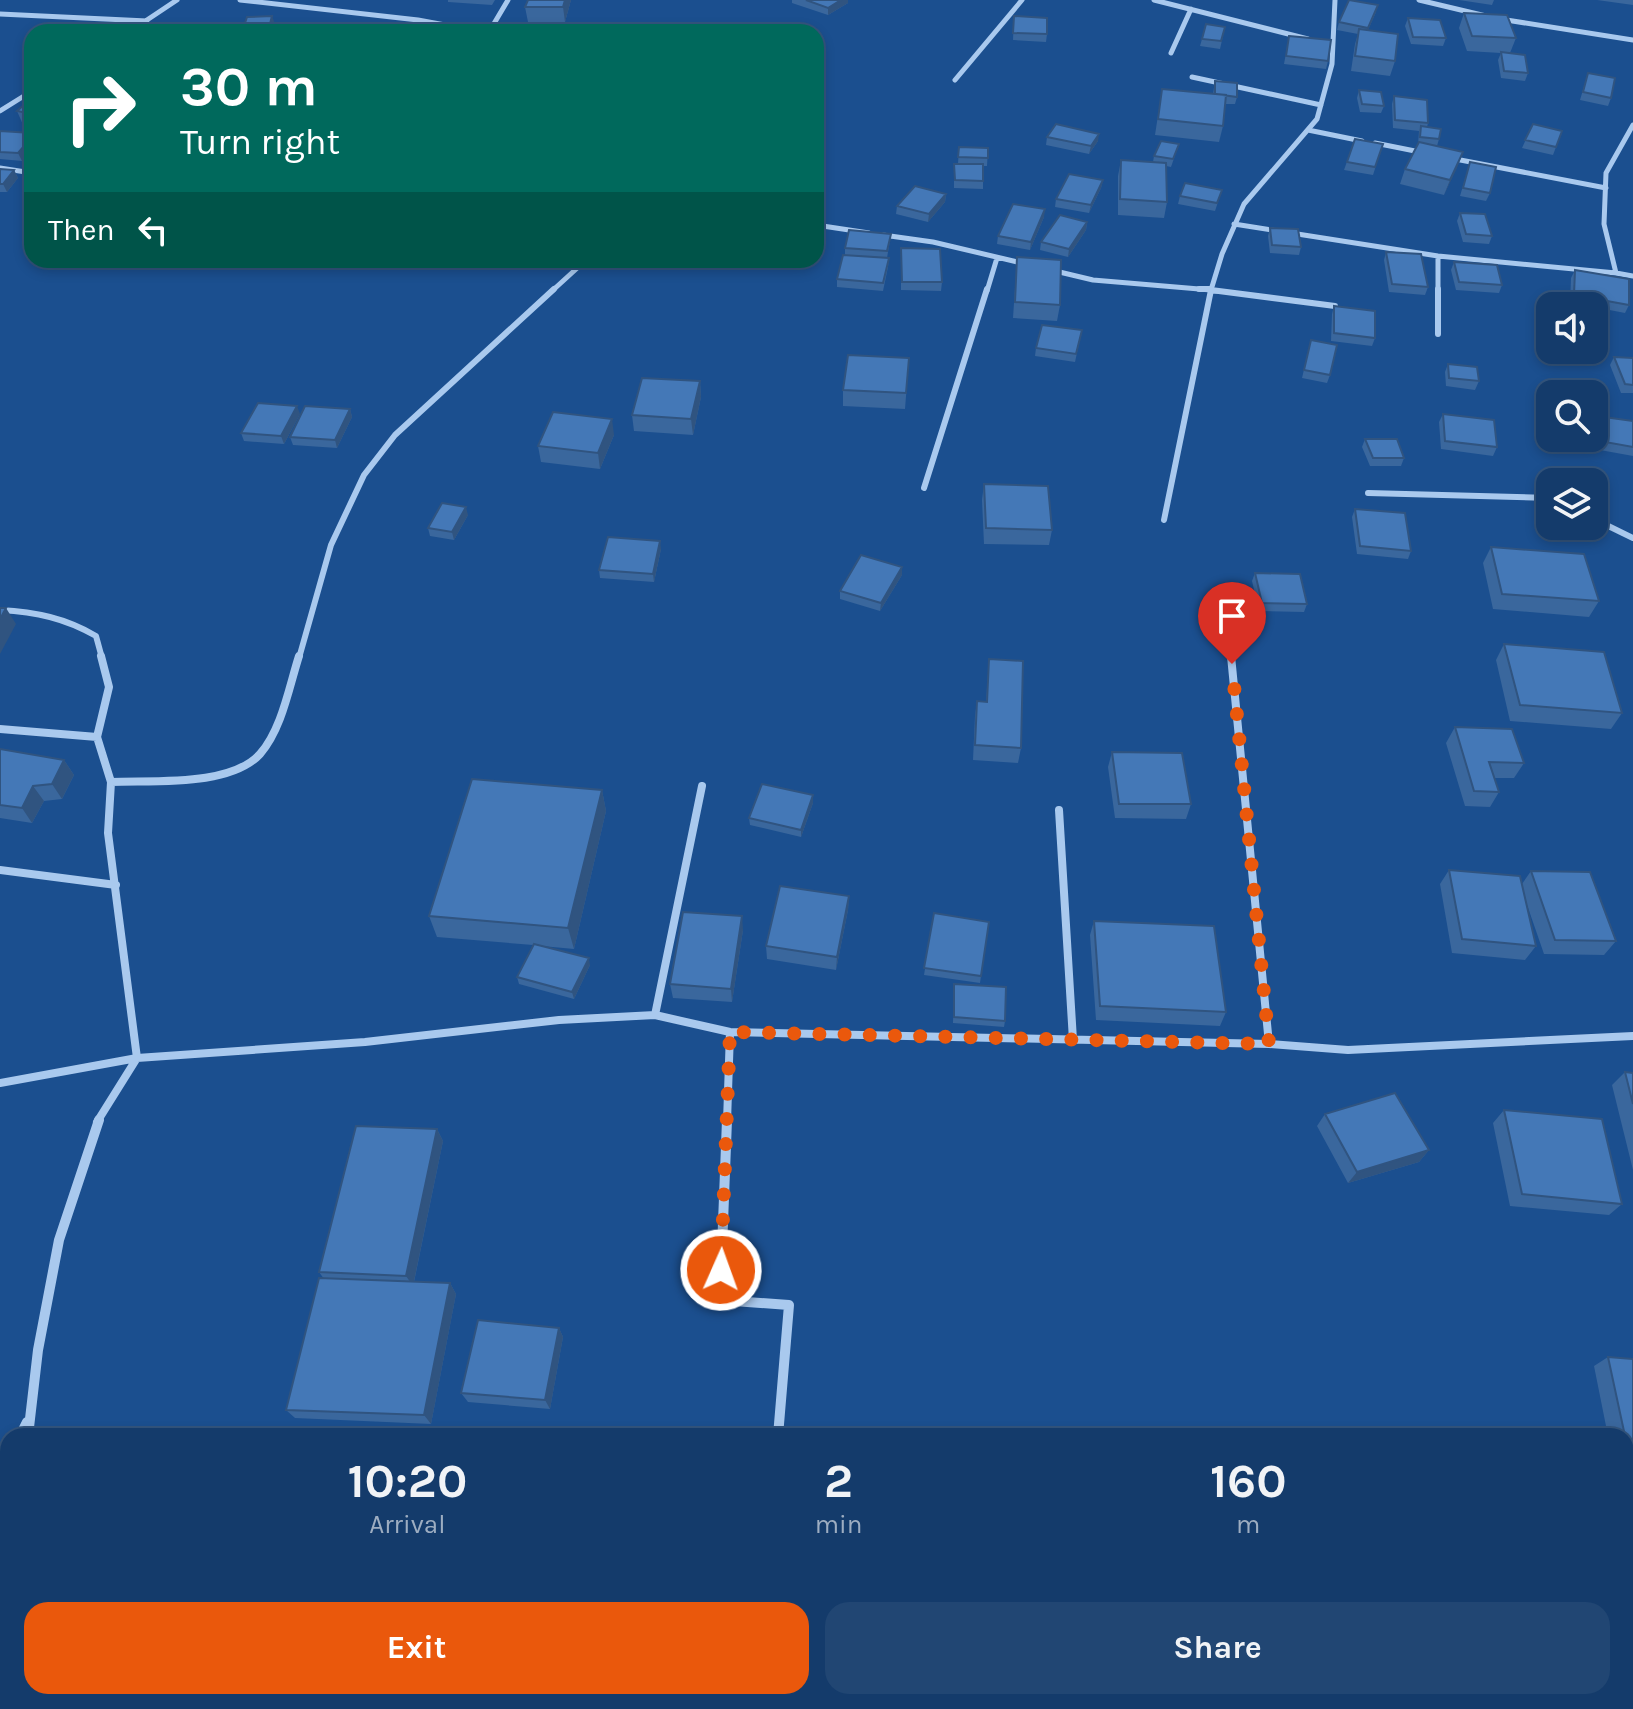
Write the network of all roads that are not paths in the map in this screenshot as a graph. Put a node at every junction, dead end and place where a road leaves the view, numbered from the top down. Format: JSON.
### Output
{"nodes":[{"id":1,"x":177,"y":0,"type":"edge"},
{"id":2,"x":240,"y":0,"type":"edge"},
{"id":3,"x":508,"y":0,"type":"edge"},
{"id":4,"x":1022,"y":0,"type":"edge"},
{"id":5,"x":1154,"y":0,"type":"edge"},
{"id":6,"x":1335,"y":0,"type":"edge"},
{"id":7,"x":1419,"y":0,"type":"edge"},
{"id":8,"x":1191,"y":9,"type":"junction"},
{"id":9,"x":0,"y":14,"type":"edge"},
{"id":10,"x":147,"y":21,"type":"junction"},
{"id":11,"x":142,"y":24,"type":"edge"},
{"id":12,"x":441,"y":24,"type":"edge"},
{"id":13,"x":492,"y":24,"type":"edge"},
{"id":14,"x":1633,"y":40,"type":"edge"},
{"id":15,"x":1332,"y":46,"type":"junction"},
{"id":16,"x":1171,"y":53,"type":"dead end"},
{"id":17,"x":1192,"y":77,"type":"dead end"},
{"id":18,"x":955,"y":80,"type":"dead end"},
{"id":19,"x":24,"y":96,"type":"edge"},
{"id":20,"x":1321,"y":105,"type":"junction"},
{"id":21,"x":0,"y":111,"type":"edge"},
{"id":22,"x":1633,"y":125,"type":"edge"},
{"id":23,"x":1308,"y":130,"type":"junction"},
{"id":24,"x":1433,"y":155,"type":"edge"},
{"id":25,"x":1449,"y":158,"type":"edge"},
{"id":26,"x":0,"y":168,"type":"edge"},
{"id":27,"x":24,"y":172,"type":"edge"},
{"id":28,"x":1606,"y":188,"type":"junction"},
{"id":29,"x":1234,"y":224,"type":"junction"},
{"id":30,"x":824,"y":226,"type":"edge"},
{"id":31,"x":1438,"y":256,"type":"junction"},
{"id":32,"x":997,"y":258,"type":"junction"},
{"id":33,"x":577,"y":268,"type":"edge"},
{"id":34,"x":1616,"y":273,"type":"junction"},
{"id":35,"x":1633,"y":276,"type":"edge"},
{"id":36,"x":1211,"y":290,"type":"junction"},
{"id":37,"x":1335,"y":306,"type":"edge"},
{"id":38,"x":1438,"y":334,"type":"dead end"},
{"id":39,"x":924,"y":488,"type":"dead end"},
{"id":40,"x":1368,"y":493,"type":"dead end"},
{"id":41,"x":1536,"y":498,"type":"edge"},
{"id":42,"x":1164,"y":520,"type":"dead end"},
{"id":43,"x":1608,"y":526,"type":"edge"},
{"id":44,"x":1633,"y":538,"type":"edge"},
{"id":45,"x":0,"y":610,"type":"edge"},
{"id":46,"x":1229,"y":632,"type":"dead end"},
{"id":47,"x":0,"y":729,"type":"edge"},
{"id":48,"x":97,"y":737,"type":"junction"},
{"id":49,"x":111,"y":782,"type":"junction"},
{"id":50,"x":702,"y":786,"type":"dead end"},
{"id":51,"x":1059,"y":810,"type":"dead end"},
{"id":52,"x":0,"y":870,"type":"edge"},
{"id":53,"x":116,"y":885,"type":"junction"},
{"id":54,"x":655,"y":1015,"type":"junction"},
{"id":55,"x":730,"y":1032,"type":"junction"},
{"id":56,"x":1633,"y":1036,"type":"edge"},
{"id":57,"x":1073,"y":1040,"type":"junction"},
{"id":58,"x":1269,"y":1044,"type":"junction"},
{"id":59,"x":137,"y":1058,"type":"junction"},
{"id":60,"x":0,"y":1083,"type":"edge"},
{"id":61,"x":29,"y":1418,"type":"junction"},
{"id":62,"x":24,"y":1428,"type":"edge"},
{"id":63,"x":28,"y":1428,"type":"edge"},
{"id":64,"x":779,"y":1428,"type":"edge"}],
"edges":[{"from":1,"to":10,"type":"street"},
{"from":2,"to":12,"type":"street"},
{"from":3,"to":13,"type":"street"},
{"from":4,"to":18,"type":"street"},
{"from":5,"to":8,"type":"street"},
{"from":6,"to":15,"type":"street"},
{"from":7,"to":14,"type":"street"},
{"from":8,"to":15,"type":"street"},
{"from":8,"to":16,"type":"street"},
{"from":9,"to":10,"type":"street"},
{"from":10,"to":11,"type":"street"},
{"from":15,"to":20,"type":"street"},
{"from":17,"to":20,"type":"street"},
{"from":19,"to":21,"type":"street"},
{"from":20,"to":23,"type":"street"},
{"from":22,"to":28,"type":"street"},
{"from":23,"to":24,"type":"street"},
{"from":23,"to":29,"type":"street"},
{"from":25,"to":28,"type":"street"},
{"from":26,"to":27,"type":"street"},
{"from":28,"to":34,"type":"street"},
{"from":29,"to":31,"type":"street"},
{"from":29,"to":36,"type":"street"},
{"from":30,"to":32,"type":"street"},
{"from":31,"to":34,"type":"street"},
{"from":31,"to":38,"type":"street"},
{"from":32,"to":36,"type":"street"},
{"from":32,"to":39,"type":"street"},
{"from":33,"to":49,"type":"street"},
{"from":34,"to":35,"type":"street"},
{"from":36,"to":37,"type":"street"},
{"from":36,"to":42,"type":"street"},
{"from":40,"to":41,"type":"street"},
{"from":43,"to":44,"type":"street"},
{"from":45,"to":48,"type":"street"},
{"from":46,"to":58,"type":"street"},
{"from":47,"to":48,"type":"street"},
{"from":48,"to":49,"type":"street"},
{"from":49,"to":53,"type":"street"},
{"from":50,"to":54,"type":"street"},
{"from":51,"to":57,"type":"street"},
{"from":52,"to":53,"type":"street"},
{"from":53,"to":59,"type":"street"},
{"from":54,"to":55,"type":"street"},
{"from":54,"to":59,"type":"street"},
{"from":55,"to":57,"type":"street"},
{"from":55,"to":64,"type":"street"},
{"from":56,"to":58,"type":"street"},
{"from":57,"to":58,"type":"street"},
{"from":59,"to":60,"type":"street"},
{"from":59,"to":61,"type":"street"},
{"from":61,"to":62,"type":"street"},
{"from":61,"to":63,"type":"street"}]}
